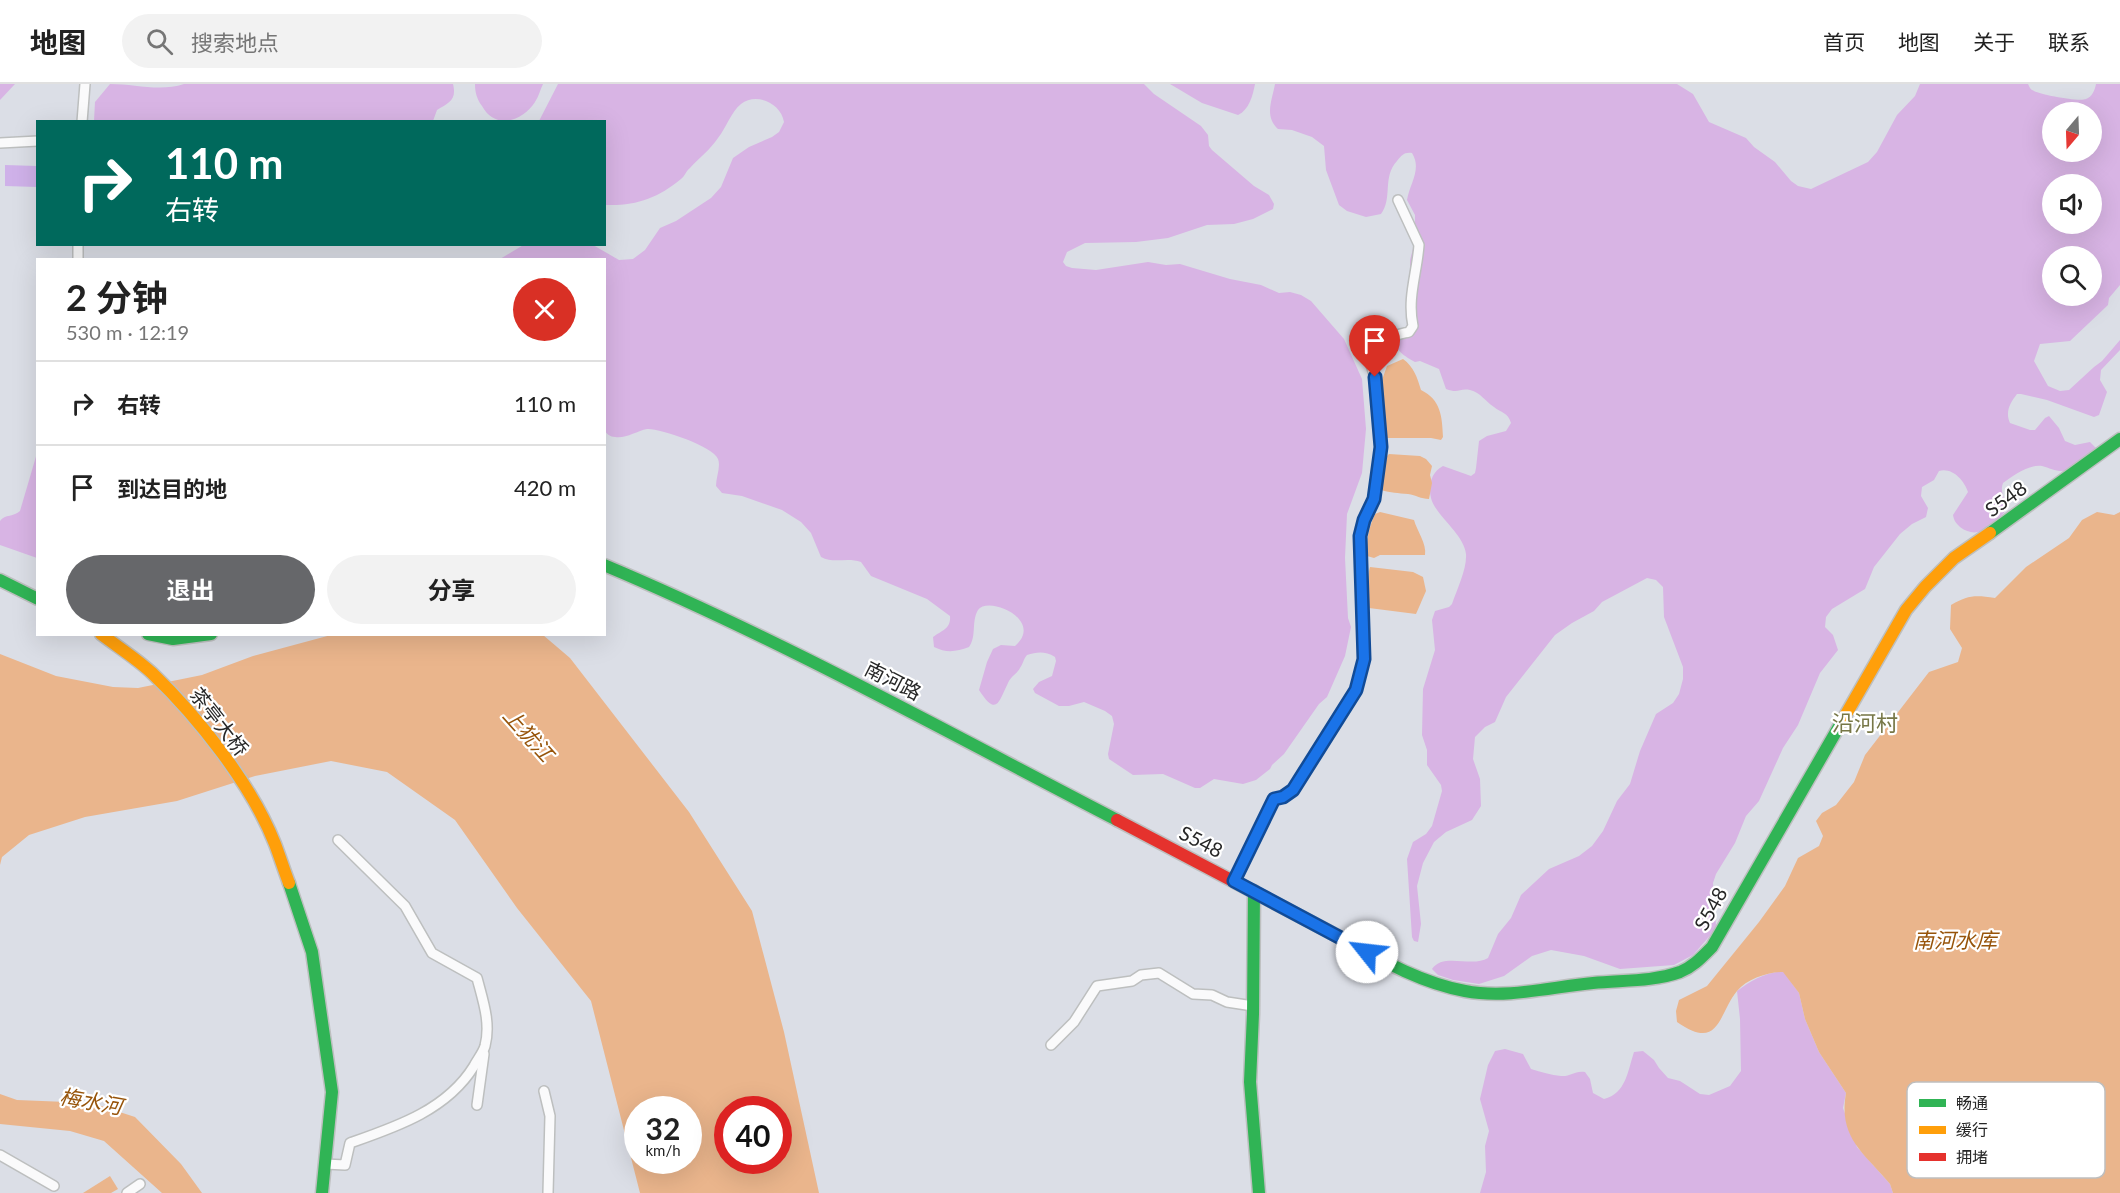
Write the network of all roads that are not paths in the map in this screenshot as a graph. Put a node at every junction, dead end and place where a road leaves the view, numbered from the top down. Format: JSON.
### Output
{"nodes":[{"id":1,"x":85,"y":84,"type":"edge"},
{"id":2,"x":81,"y":120,"type":"edge"},
{"id":3,"x":36,"y":141,"type":"edge"},
{"id":4,"x":0,"y":143,"type":"edge"},
{"id":5,"x":1398,"y":200,"type":"dead end"},
{"id":6,"x":2120,"y":439,"type":"edge"},
{"id":7,"x":606,"y":566,"type":"edge"},
{"id":8,"x":0,"y":580,"type":"edge"},
{"id":9,"x":36,"y":592,"type":"edge"},
{"id":10,"x":36,"y":598,"type":"edge"},
{"id":11,"x":104,"y":636,"type":"edge"},
{"id":12,"x":158,"y":636,"type":"edge"},
{"id":13,"x":196,"y":636,"type":"edge"},
{"id":14,"x":339,"y":840,"type":"dead end"},
{"id":15,"x":1158,"y":842,"type":"joint"},
{"id":16,"x":1234,"y":881,"type":"junction"},
{"id":17,"x":1254,"y":891,"type":"junction"},
{"id":18,"x":1253,"y":1006,"type":"junction"},
{"id":19,"x":1051,"y":1045,"type":"dead end"},
{"id":20,"x":485,"y":1048,"type":"junction"},
{"id":21,"x":544,"y":1091,"type":"dead end"},
{"id":22,"x":477,"y":1105,"type":"dead end"},
{"id":23,"x":0,"y":1155,"type":"edge"},
{"id":24,"x":325,"y":1164,"type":"junction"},
{"id":25,"x":140,"y":1184,"type":"dead end"},
{"id":26,"x":54,"y":1186,"type":"dead end"},
{"id":27,"x":127,"y":1193,"type":"edge"},
{"id":28,"x":322,"y":1193,"type":"edge"},
{"id":29,"x":548,"y":1193,"type":"edge"},
{"id":30,"x":1259,"y":1193,"type":"edge"}],
"edges":[{"from":1,"to":2,"type":"street"},
{"from":3,"to":4,"type":"street"},
{"from":5,"to":16,"type":"street"},
{"from":6,"to":17,"type":"street","name":"S548"},
{"from":7,"to":15,"type":"street","name":"南河路"},
{"from":8,"to":9,"type":"street"},
{"from":8,"to":10,"type":"street"},
{"from":11,"to":24,"type":"street","name":"茶亭大桥"},
{"from":12,"to":13,"type":"street"},
{"from":14,"to":20,"type":"street"},
{"from":15,"to":16,"type":"street","name":"S548"},
{"from":16,"to":17,"type":"street","name":"S548"},
{"from":17,"to":18,"type":"street"},
{"from":18,"to":19,"type":"street"},
{"from":18,"to":30,"type":"street"},
{"from":20,"to":22,"type":"street"},
{"from":20,"to":24,"type":"street"},
{"from":21,"to":29,"type":"street"},
{"from":23,"to":26,"type":"street"},
{"from":24,"to":28,"type":"street","name":"茶亭大桥"},
{"from":25,"to":27,"type":"street"}]}
